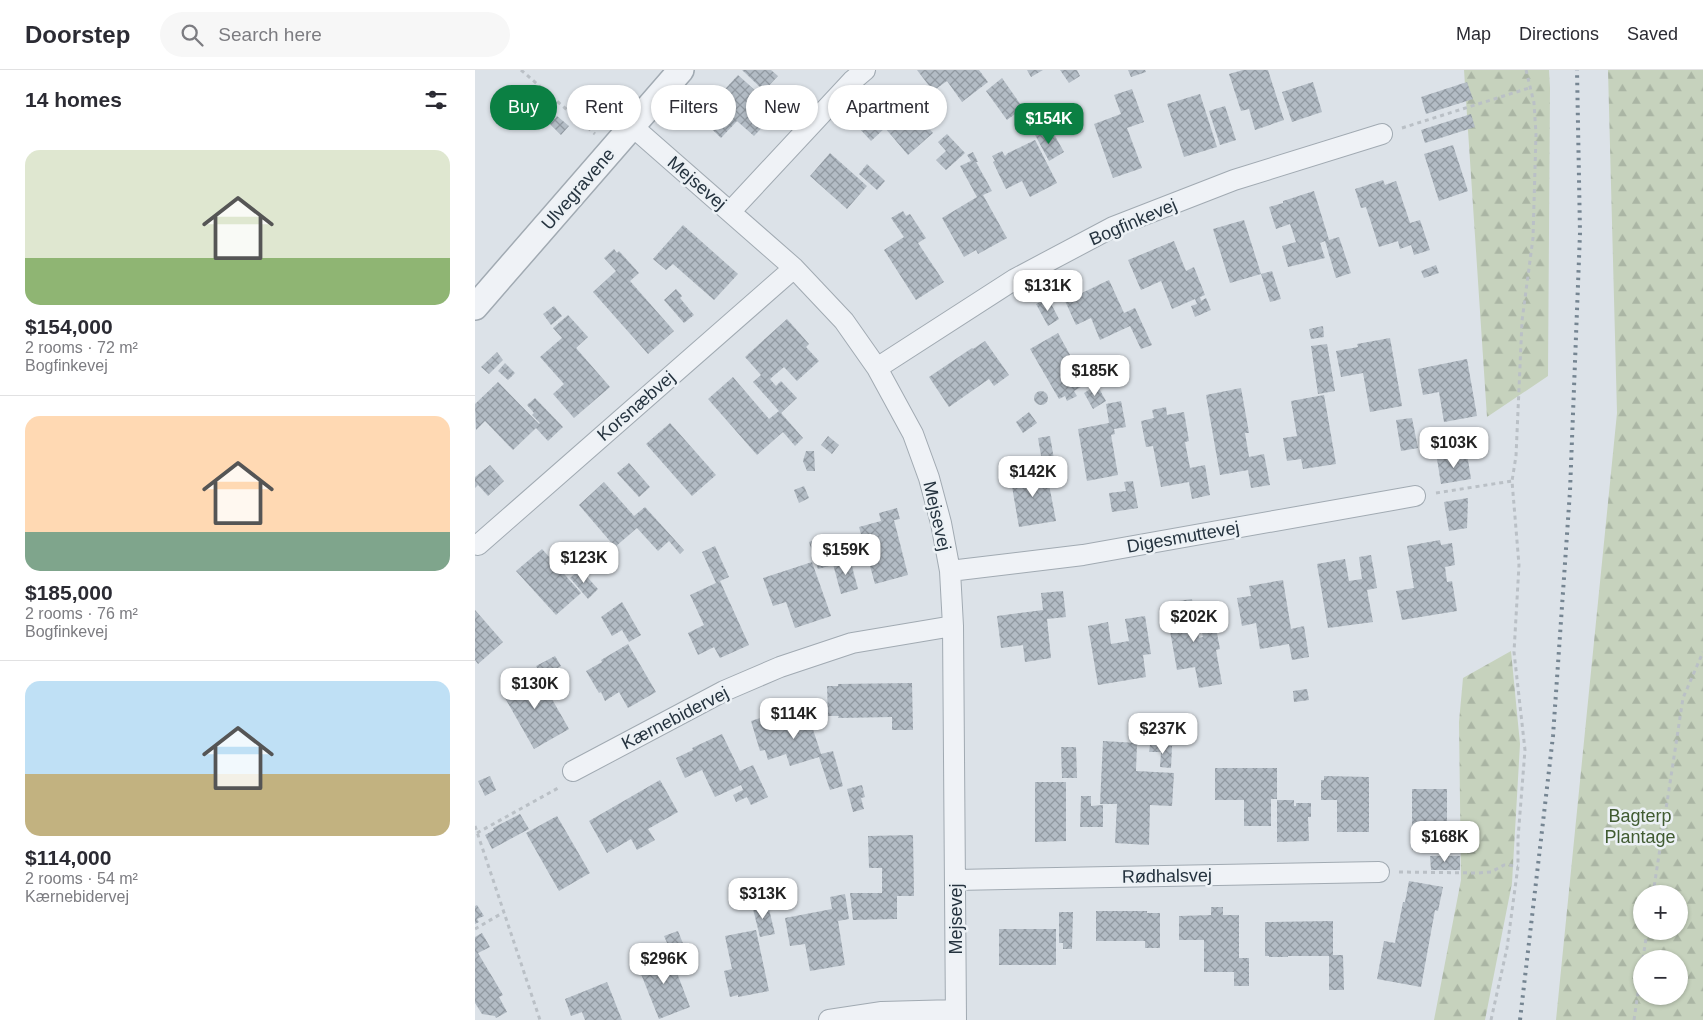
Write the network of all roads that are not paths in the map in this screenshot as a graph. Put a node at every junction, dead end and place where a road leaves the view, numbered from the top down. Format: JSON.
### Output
{"nodes":[{"id":1,"x":681,"y":70,"type":"edge"},
{"id":2,"x":865,"y":70,"type":"edge"},
{"id":3,"x":641,"y":116,"type":"edge"},
{"id":4,"x":629,"y":130,"type":"edge"},
{"id":5,"x":637,"y":130,"type":"edge"},
{"id":6,"x":1382,"y":134,"type":"road end"},
{"id":7,"x":730,"y":212,"type":"junction"},
{"id":8,"x":794,"y":268,"type":"junction"},
{"id":9,"x":475,"y":307,"type":"edge"},
{"id":10,"x":877,"y":368,"type":"junction"},
{"id":11,"x":1415,"y":496,"type":"road end"},
{"id":12,"x":477,"y":545,"type":"dead end"},
{"id":13,"x":949,"y":571,"type":"junction"},
{"id":14,"x":953,"y":626,"type":"junction"},
{"id":15,"x":573,"y":771,"type":"road end"},
{"id":16,"x":1379,"y":872,"type":"road end"},
{"id":17,"x":956,"y":880,"type":"junction"},
{"id":18,"x":956,"y":1015,"type":"edge"},
{"id":19,"x":829,"y":1020,"type":"edge"}],
"edges":[{"from":1,"to":3,"type":"street","name":"Ulvegravene"},
{"from":2,"to":7,"type":"street"},
{"from":4,"to":9,"type":"street","name":"Ulvegravene"},
{"from":5,"to":7,"type":"street","name":"Mejsevej"},
{"from":6,"to":10,"type":"street","name":"Bogfinkevej"},
{"from":7,"to":8,"type":"street","name":"Mejsevej"},
{"from":8,"to":10,"type":"street","name":"Mejsevej"},
{"from":8,"to":12,"type":"street","name":"Korsnæbvej"},
{"from":10,"to":13,"type":"street","name":"Mejsevej"},
{"from":11,"to":13,"type":"street","name":"Digesmuttevej"},
{"from":13,"to":14,"type":"street","name":"Mejsevej"},
{"from":14,"to":15,"type":"street","name":"Kærnebidervej"},
{"from":14,"to":17,"type":"street","name":"Mejsevej"},
{"from":16,"to":17,"type":"street","name":"Rødhalsvej"},
{"from":17,"to":18,"type":"street","name":"Mejsevej"},
{"from":18,"to":19,"type":"street"}]}
